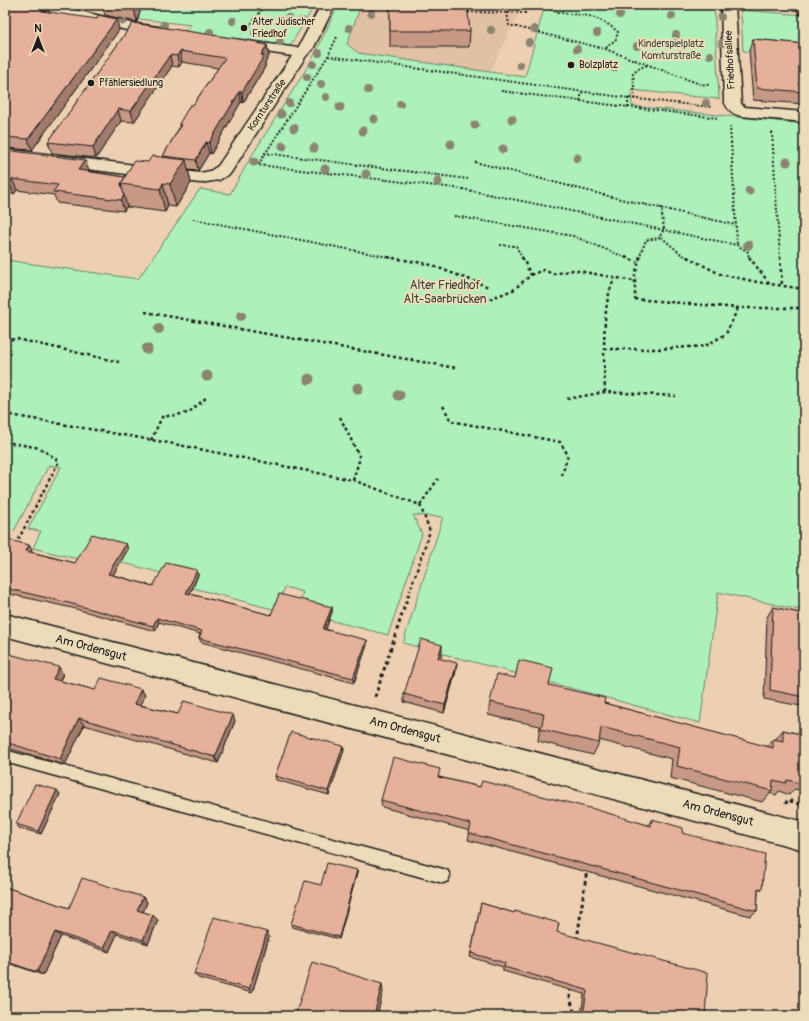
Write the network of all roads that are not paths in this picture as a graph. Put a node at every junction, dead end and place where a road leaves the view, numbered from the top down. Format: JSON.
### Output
{"nodes":[{"id":1,"x":36,"y":5,"type":"edge"},
{"id":2,"x":328,"y":5,"type":"edge"},
{"id":3,"x":728,"y":5,"type":"edge"},
{"id":4,"x":176,"y":34,"type":"edge"},
{"id":5,"x":233,"y":43,"type":"edge"},
{"id":6,"x":301,"y":53,"type":"junction"},
{"id":7,"x":804,"y":116,"type":"edge"},
{"id":8,"x":5,"y":154,"type":"edge"},
{"id":9,"x":5,"y":625,"type":"edge"},
{"id":10,"x":5,"y":756,"type":"edge"},
{"id":11,"x":804,"y":836,"type":"edge"},
{"id":12,"x":443,"y":876,"type":"dead end"}],
"edges":[{"from":1,"to":4,"type":"street"},
{"from":2,"to":6,"type":"street","name":"Komturstraße"},
{"from":3,"to":7,"type":"street","name":"Friedhofsallee"},
{"from":5,"to":6,"type":"street"},
{"from":6,"to":8,"type":"street","name":"Komturstraße"},
{"from":9,"to":11,"type":"street","name":"Am Ordensgut"},
{"from":10,"to":12,"type":"lane"}]}
